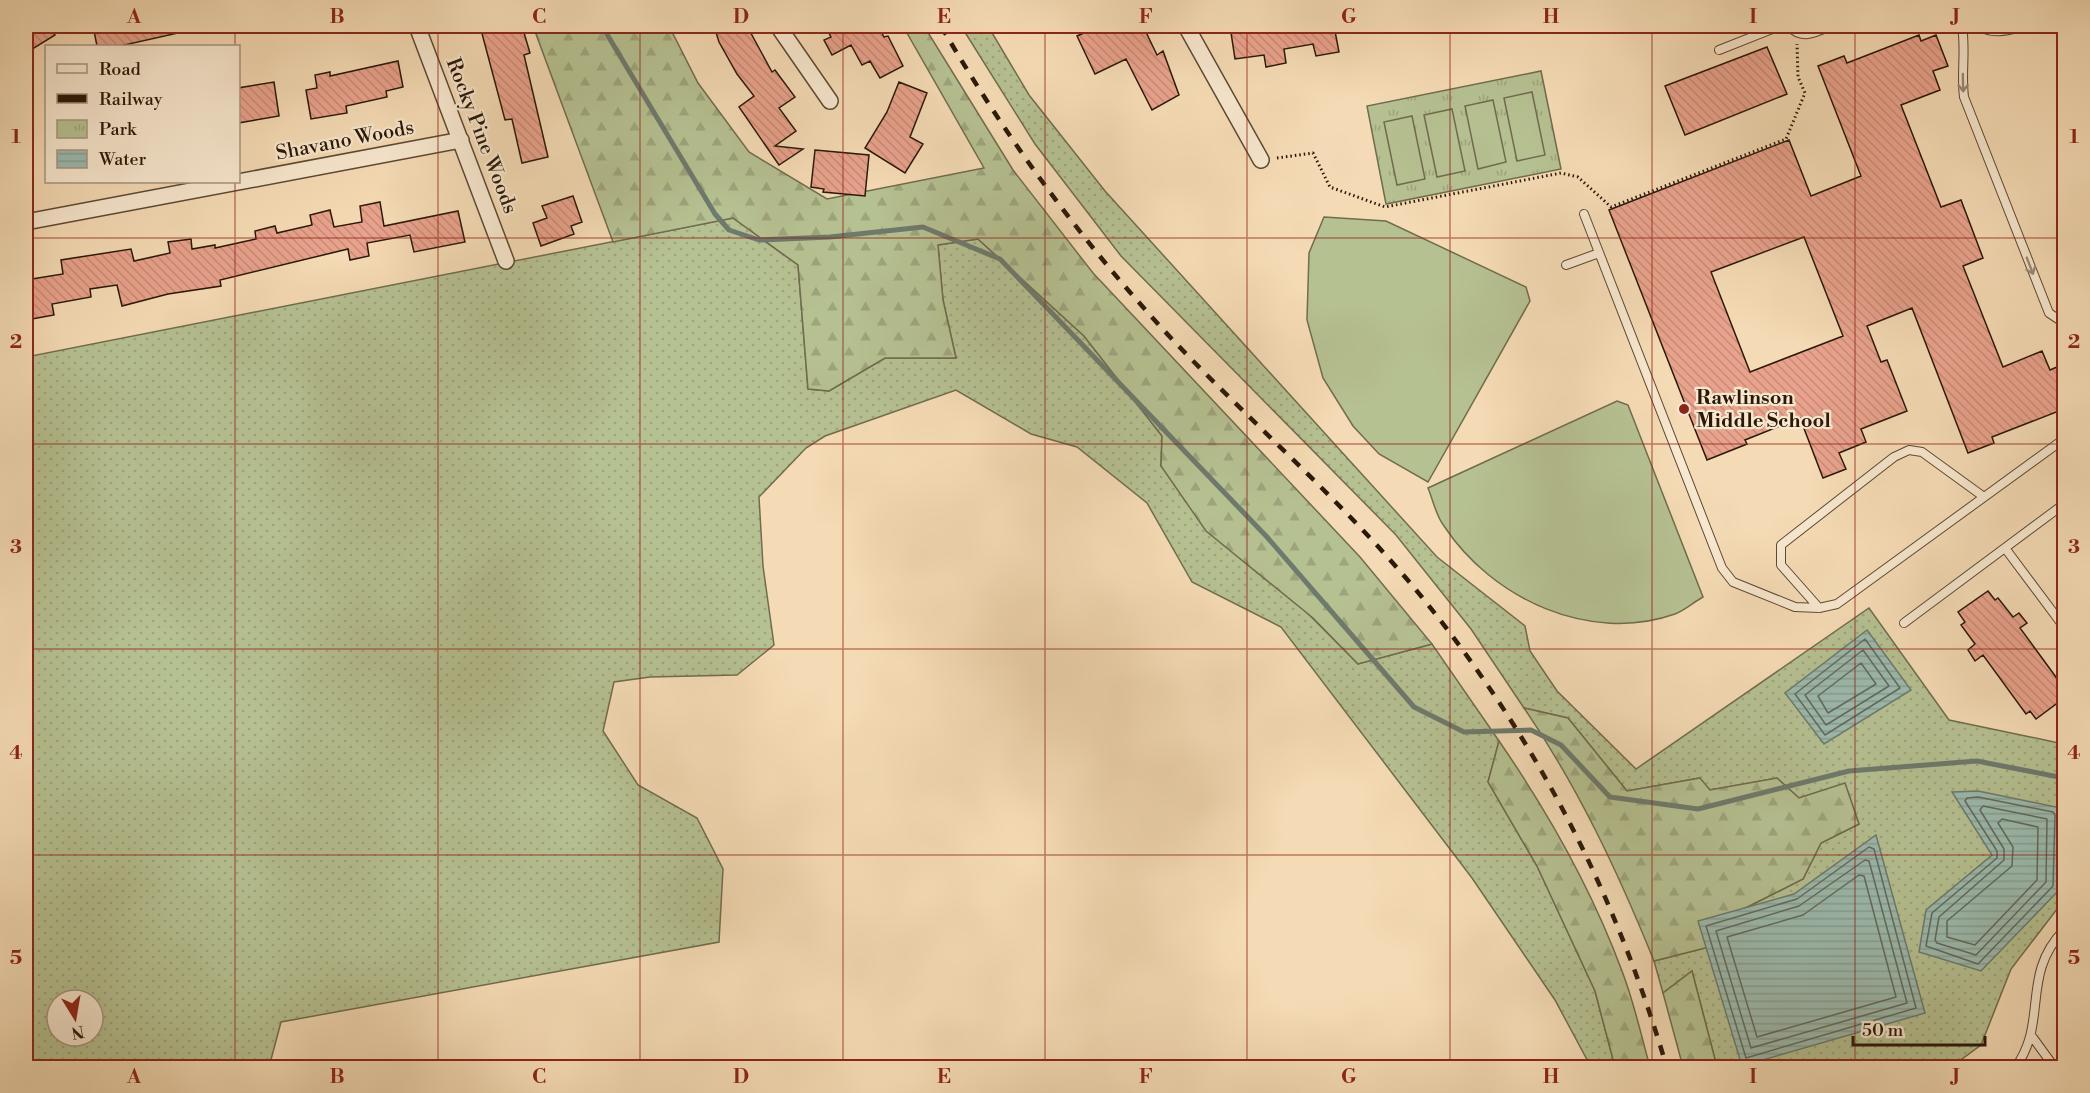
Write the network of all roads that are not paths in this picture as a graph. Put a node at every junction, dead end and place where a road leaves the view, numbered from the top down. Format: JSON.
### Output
{"nodes":[{"id":1,"x":417,"y":26,"type":"edge"},
{"id":2,"x":778,"y":26,"type":"edge"},
{"id":3,"x":1186,"y":26,"type":"edge"},
{"id":4,"x":1780,"y":26,"type":"edge"},
{"id":5,"x":1789,"y":26,"type":"edge"},
{"id":6,"x":1831,"y":26,"type":"edge"},
{"id":7,"x":1962,"y":26,"type":"edge"},
{"id":8,"x":1980,"y":26,"type":"edge"},
{"id":9,"x":2026,"y":26,"type":"edge"},
{"id":10,"x":1719,"y":50,"type":"dead end"},
{"id":11,"x":830,"y":100,"type":"dead end"},
{"id":12,"x":460,"y":140,"type":"junction"},
{"id":13,"x":1261,"y":160,"type":"road end"},
{"id":14,"x":240,"y":182,"type":"edge"},
{"id":15,"x":232,"y":183,"type":"edge"},
{"id":16,"x":1584,"y":214,"type":"dead end"},
{"id":17,"x":26,"y":222,"type":"edge"},
{"id":18,"x":1599,"y":253,"type":"junction"},
{"id":19,"x":506,"y":261,"type":"dead end"},
{"id":20,"x":1566,"y":265,"type":"dead end"},
{"id":21,"x":2064,"y":323,"type":"edge"},
{"id":22,"x":2064,"y":439,"type":"edge"},
{"id":23,"x":1984,"y":497,"type":"junction"},
{"id":24,"x":2064,"y":504,"type":"edge"},
{"id":25,"x":2005,"y":548,"type":"junction"},
{"id":26,"x":1820,"y":608,"type":"junction"},
{"id":27,"x":1904,"y":623,"type":"dead end"},
{"id":28,"x":2064,"y":627,"type":"edge"},
{"id":29,"x":2064,"y":930,"type":"edge"},
{"id":30,"x":2031,"y":1035,"type":"junction"},
{"id":31,"x":2015,"y":1068,"type":"edge"},
{"id":32,"x":2055,"y":1068,"type":"edge"}],
"edges":[{"from":1,"to":12,"type":"street","name":"Rocky Pine Woods"},
{"from":2,"to":11,"type":"street"},
{"from":3,"to":13,"type":"street"},
{"from":4,"to":10,"type":"lane"},
{"from":5,"to":6,"type":"lane"},
{"from":7,"to":21,"type":"lane","one_way":true},
{"from":8,"to":9,"type":"lane"},
{"from":12,"to":14,"type":"street","name":"Shavano Woods"},
{"from":12,"to":19,"type":"street","name":"Rocky Pine Woods"},
{"from":15,"to":17,"type":"street","name":"Shavano Woods"},
{"from":16,"to":18,"type":"lane"},
{"from":18,"to":20,"type":"lane"},
{"from":18,"to":26,"type":"lane"},
{"from":22,"to":23,"type":"lane"},
{"from":23,"to":26,"type":"lane"},
{"from":23,"to":26,"type":"lane"},
{"from":24,"to":25,"type":"lane"},
{"from":25,"to":27,"type":"lane"},
{"from":25,"to":28,"type":"lane"},
{"from":29,"to":30,"type":"lane"},
{"from":30,"to":31,"type":"lane"},
{"from":30,"to":32,"type":"lane"}]}
